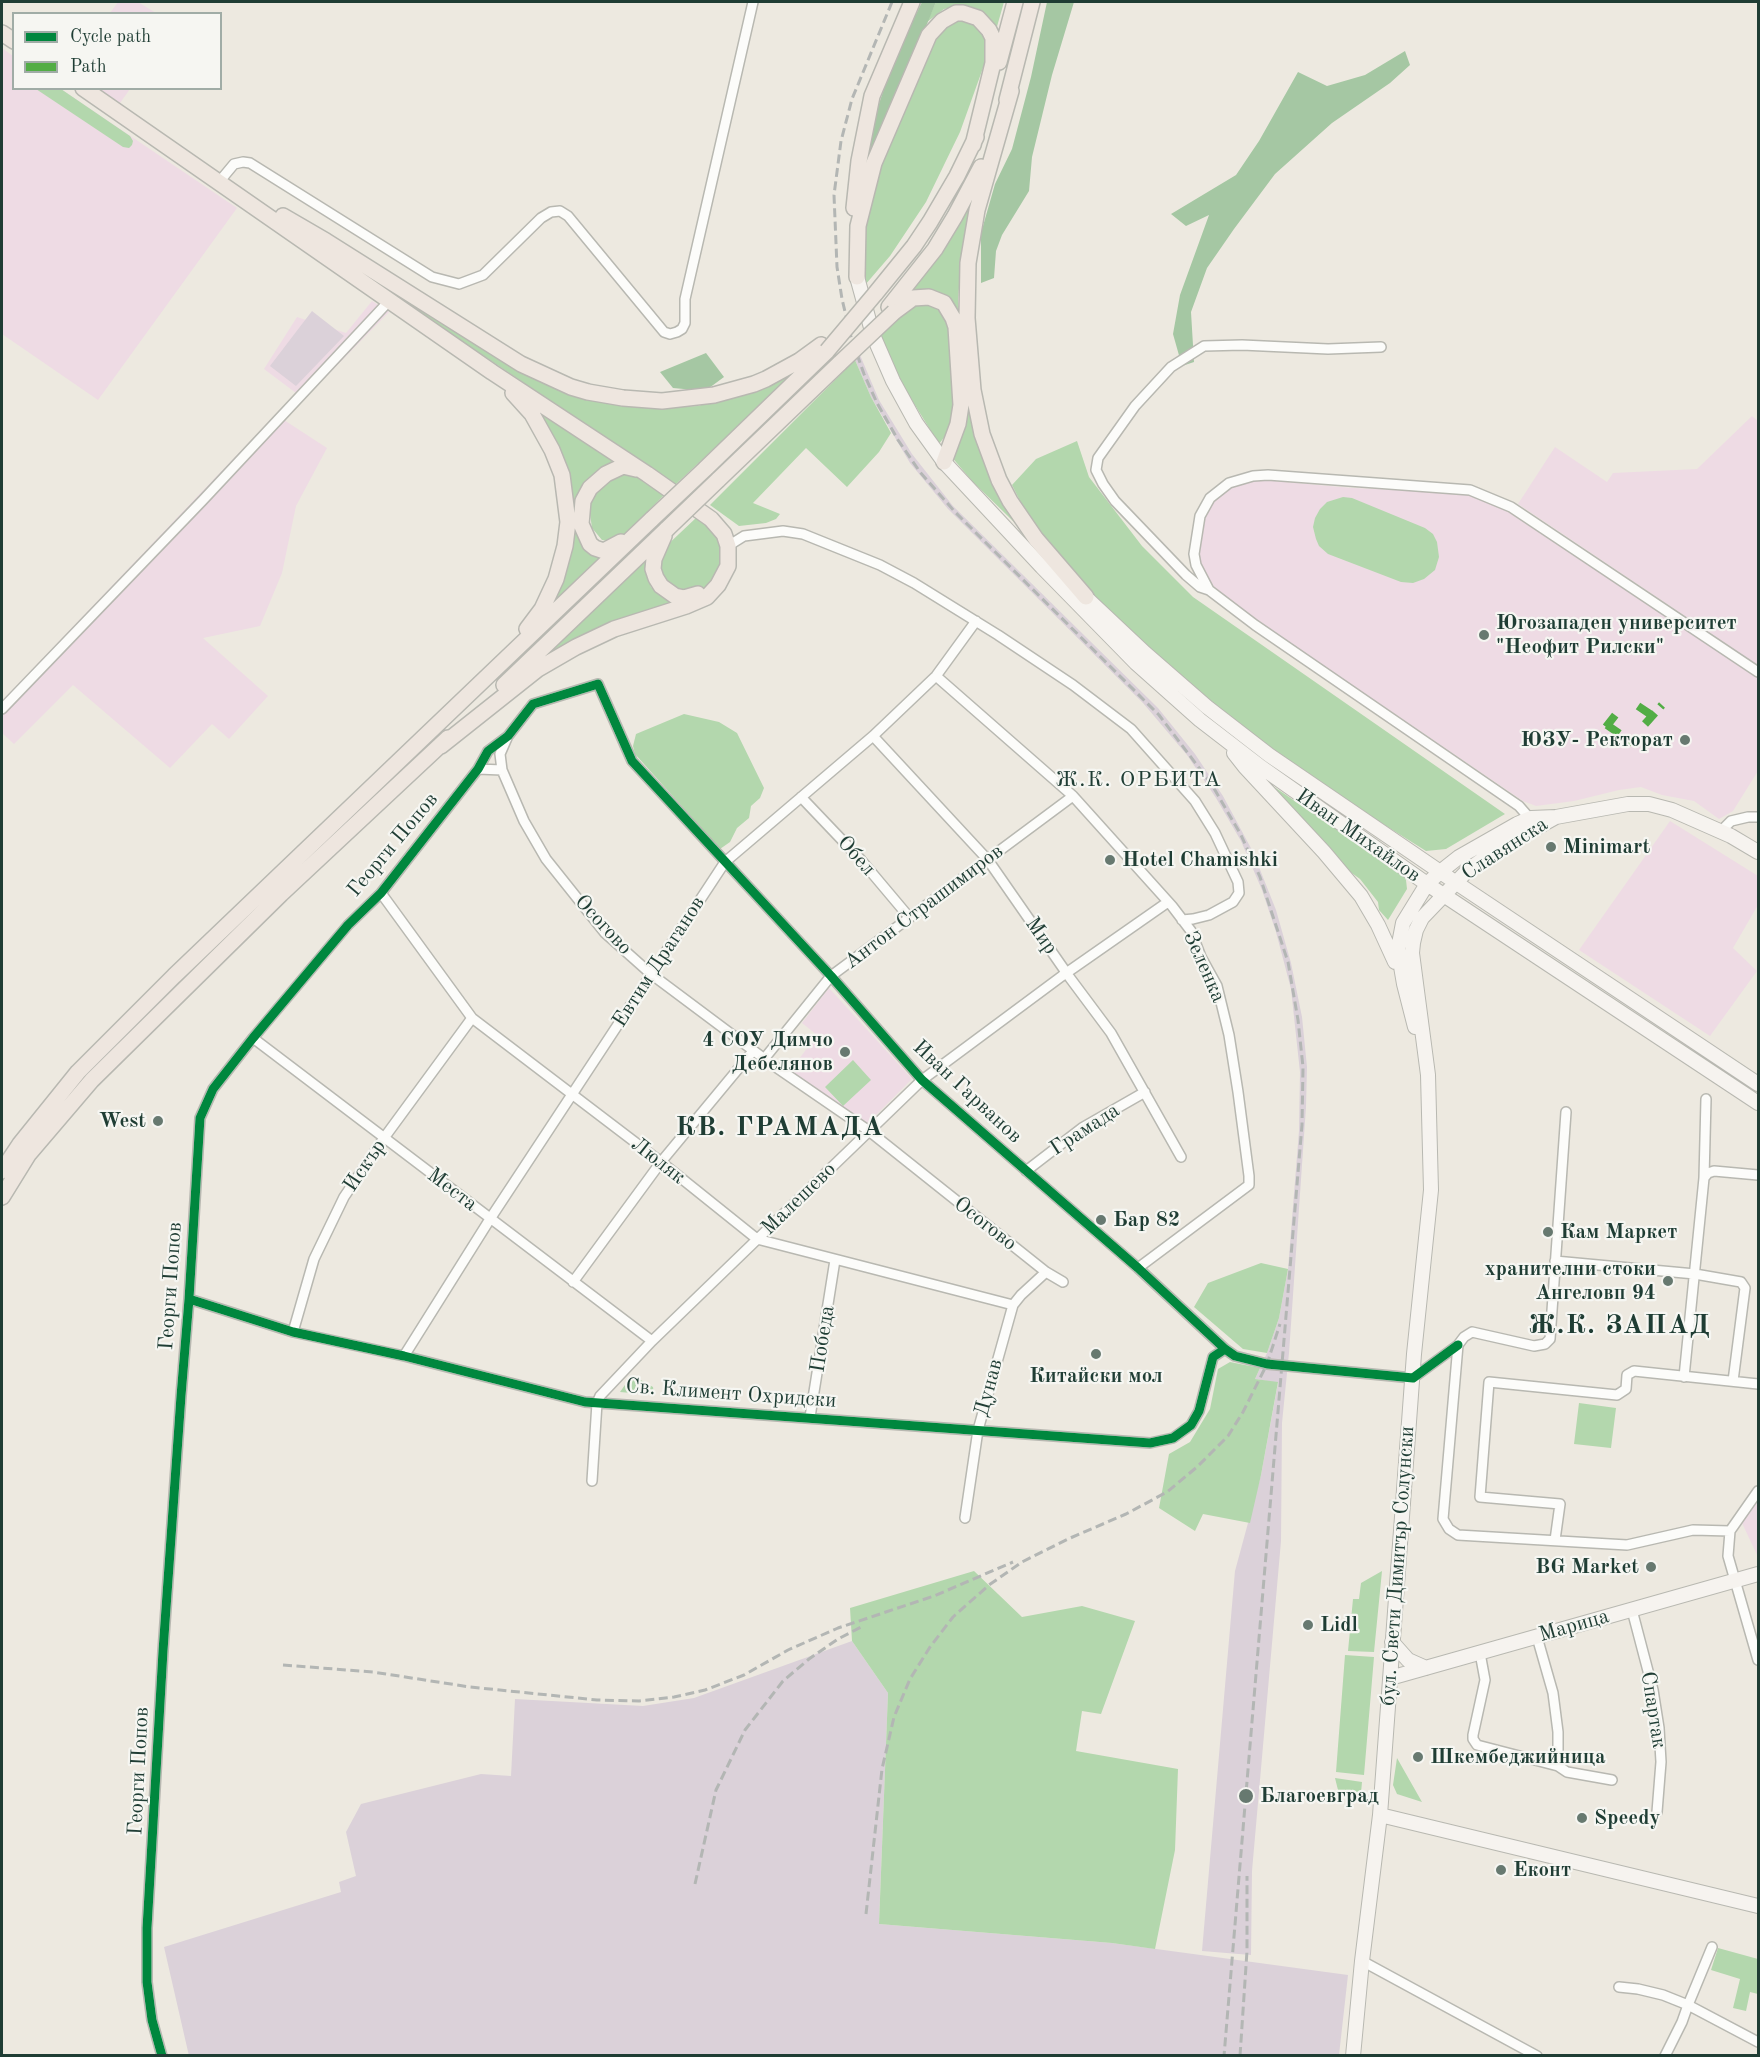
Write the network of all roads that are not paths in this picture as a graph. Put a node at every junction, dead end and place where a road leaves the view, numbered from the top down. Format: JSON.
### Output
{"nodes":[{"id":1,"x":753,"y":2,"type":"edge"},
{"id":2,"x":912,"y":2,"type":"edge"},
{"id":3,"x":1016,"y":2,"type":"edge"},
{"id":4,"x":1032,"y":2,"type":"edge"},
{"id":5,"x":86,"y":90,"type":"edge"},
{"id":6,"x":1011,"y":91,"type":"junction"},
{"id":7,"x":973,"y":145,"type":"junction"},
{"id":8,"x":219,"y":182,"type":"junction"},
{"id":9,"x":247,"y":201,"type":"junction"},
{"id":10,"x":857,"y":277,"type":"junction"},
{"id":11,"x":390,"y":300,"type":"junction"},
{"id":12,"x":892,"y":310,"type":"junction"},
{"id":13,"x":1381,"y":347,"type":"dead end"},
{"id":14,"x":824,"y":348,"type":"junction"},
{"id":15,"x":492,"y":372,"type":"junction"},
{"id":16,"x":944,"y":462,"type":"junction"},
{"id":17,"x":647,"y":474,"type":"junction"},
{"id":18,"x":998,"y":518,"type":"junction"},
{"id":19,"x":652,"y":519,"type":"junction"},
{"id":20,"x":667,"y":529,"type":"junction"},
{"id":21,"x":728,"y":546,"type":"junction"},
{"id":22,"x":717,"y":585,"type":"junction"},
{"id":23,"x":1209,"y":590,"type":"junction"},
{"id":24,"x":1086,"y":597,"type":"junction"},
{"id":25,"x":976,"y":621,"type":"junction"},
{"id":26,"x":1758,"y":672,"type":"edge"},
{"id":27,"x":936,"y":676,"type":"junction"},
{"id":28,"x":598,"y":684,"type":"joint"},
{"id":29,"x":2,"y":709,"type":"edge"},
{"id":30,"x":429,"y":734,"type":"junction"},
{"id":31,"x":508,"y":736,"type":"junction"},
{"id":32,"x":873,"y":736,"type":"junction"},
{"id":33,"x":1226,"y":741,"type":"junction"},
{"id":34,"x":441,"y":746,"type":"junction"},
{"id":35,"x":478,"y":769,"type":"junction"},
{"id":36,"x":502,"y":770,"type":"junction"},
{"id":37,"x":1073,"y":796,"type":"junction"},
{"id":38,"x":801,"y":797,"type":"junction"},
{"id":39,"x":1758,"y":817,"type":"edge"},
{"id":40,"x":1533,"y":823,"type":"junction"},
{"id":41,"x":1720,"y":831,"type":"junction"},
{"id":42,"x":1758,"y":852,"type":"edge"},
{"id":43,"x":988,"y":860,"type":"junction"},
{"id":44,"x":725,"y":862,"type":"junction"},
{"id":45,"x":1440,"y":872,"type":"junction"},
{"id":46,"x":1455,"y":882,"type":"junction"},
{"id":47,"x":1427,"y":884,"type":"junction"},
{"id":48,"x":381,"y":893,"type":"junction"},
{"id":49,"x":1442,"y":894,"type":"junction"},
{"id":50,"x":1168,"y":902,"type":"junction"},
{"id":51,"x":909,"y":917,"type":"junction"},
{"id":52,"x":1182,"y":920,"type":"junction"},
{"id":53,"x":1067,"y":973,"type":"junction"},
{"id":54,"x":651,"y":974,"type":"junction"},
{"id":55,"x":831,"y":976,"type":"junction"},
{"id":56,"x":1404,"y":984,"type":"junction"},
{"id":57,"x":472,"y":1018,"type":"junction"},
{"id":58,"x":253,"y":1038,"type":"junction"},
{"id":59,"x":753,"y":1051,"type":"junction"},
{"id":60,"x":764,"y":1059,"type":"junction"},
{"id":61,"x":1428,"y":1075,"type":"junction"},
{"id":62,"x":922,"y":1080,"type":"junction"},
{"id":63,"x":1758,"y":1084,"type":"edge"},
{"id":64,"x":1145,"y":1092,"type":"junction"},
{"id":65,"x":572,"y":1095,"type":"junction"},
{"id":66,"x":1706,"y":1099,"type":"dead end"},
{"id":67,"x":1758,"y":1103,"type":"edge"},
{"id":68,"x":1566,"y":1112,"type":"dead end"},
{"id":69,"x":869,"y":1131,"type":"junction"},
{"id":70,"x":384,"y":1138,"type":"junction"},
{"id":71,"x":1181,"y":1157,"type":"dead end"},
{"id":72,"x":661,"y":1162,"type":"junction"},
{"id":73,"x":2,"y":1171,"type":"edge"},
{"id":74,"x":1026,"y":1171,"type":"junction"},
{"id":75,"x":1758,"y":1175,"type":"edge"},
{"id":76,"x":1704,"y":1178,"type":"junction"},
{"id":77,"x":2,"y":1197,"type":"edge"},
{"id":78,"x":490,"y":1219,"type":"junction"},
{"id":79,"x":757,"y":1239,"type":"junction"},
{"id":80,"x":835,"y":1260,"type":"junction"},
{"id":81,"x":1555,"y":1261,"type":"junction"},
{"id":82,"x":1138,"y":1268,"type":"junction"},
{"id":83,"x":1046,"y":1272,"type":"junction"},
{"id":84,"x":1695,"y":1274,"type":"junction"},
{"id":85,"x":573,"y":1282,"type":"junction"},
{"id":86,"x":1063,"y":1282,"type":"dead end"},
{"id":87,"x":189,"y":1299,"type":"junction"},
{"id":88,"x":1013,"y":1305,"type":"junction"},
{"id":89,"x":293,"y":1332,"type":"junction"},
{"id":90,"x":652,"y":1341,"type":"junction"},
{"id":91,"x":1458,"y":1345,"type":"junction"},
{"id":92,"x":1225,"y":1349,"type":"junction"},
{"id":93,"x":404,"y":1356,"type":"junction"},
{"id":94,"x":1684,"y":1377,"type":"junction"},
{"id":95,"x":1413,"y":1378,"type":"junction"},
{"id":96,"x":1733,"y":1381,"type":"junction"},
{"id":97,"x":1758,"y":1384,"type":"edge"},
{"id":98,"x":597,"y":1403,"type":"junction"},
{"id":99,"x":810,"y":1417,"type":"junction"},
{"id":100,"x":978,"y":1430,"type":"junction"},
{"id":101,"x":592,"y":1481,"type":"dead end"},
{"id":102,"x":1758,"y":1491,"type":"edge"},
{"id":103,"x":965,"y":1518,"type":"dead end"},
{"id":104,"x":1730,"y":1531,"type":"junction"},
{"id":105,"x":1555,"y":1540,"type":"junction"},
{"id":106,"x":1758,"y":1574,"type":"edge"},
{"id":107,"x":1734,"y":1581,"type":"junction"},
{"id":108,"x":1632,"y":1610,"type":"junction"},
{"id":109,"x":1538,"y":1637,"type":"junction"},
{"id":110,"x":1392,"y":1642,"type":"junction"},
{"id":111,"x":1480,"y":1653,"type":"junction"},
{"id":112,"x":1758,"y":1660,"type":"edge"},
{"id":113,"x":1426,"y":1668,"type":"junction"},
{"id":114,"x":1390,"y":1678,"type":"junction"},
{"id":115,"x":1558,"y":1766,"type":"junction"},
{"id":116,"x":1612,"y":1780,"type":"dead end"},
{"id":117,"x":1657,"y":1812,"type":"dead end"},
{"id":118,"x":1380,"y":1815,"type":"junction"},
{"id":119,"x":1758,"y":1906,"type":"edge"},
{"id":120,"x":1712,"y":1947,"type":"dead end"},
{"id":121,"x":1362,"y":1961,"type":"junction"},
{"id":122,"x":1619,"y":1987,"type":"dead end"},
{"id":123,"x":1688,"y":2005,"type":"junction"},
{"id":124,"x":1758,"y":2042,"type":"edge"},
{"id":125,"x":162,"y":2055,"type":"edge"},
{"id":126,"x":1353,"y":2055,"type":"edge"},
{"id":127,"x":1537,"y":2055,"type":"edge"},
{"id":128,"x":1665,"y":2055,"type":"edge"}],
"edges":[{"from":1,"to":8,"type":"street"},
{"from":2,"to":10,"type":"main road"},
{"from":3,"to":7,"type":"main road"},
{"from":4,"to":6,"type":"main road"},
{"from":5,"to":8,"type":"main road"},
{"from":6,"to":12,"type":"main road"},
{"from":6,"to":24,"type":"main road"},
{"from":7,"to":10,"type":"main road"},
{"from":7,"to":14,"type":"main road","bridge":true},
{"from":8,"to":9,"type":"main road"},
{"from":9,"to":11,"type":"main road"},
{"from":9,"to":14,"type":"main road"},
{"from":10,"to":16,"type":"main road","name":"Иван Михайлов"},
{"from":11,"to":15,"type":"main road"},
{"from":11,"to":29,"type":"street"},
{"from":12,"to":16,"type":"main road"},
{"from":12,"to":20,"type":"main road","bridge":true},
{"from":13,"to":23,"type":"street"},
{"from":14,"to":19,"type":"main road","bridge":true},
{"from":15,"to":17,"type":"main road"},
{"from":15,"to":30,"type":"main road"},
{"from":16,"to":18,"type":"main road","name":"Иван Михайлов"},
{"from":17,"to":19,"type":"main road"},
{"from":17,"to":21,"type":"main road"},
{"from":18,"to":24,"type":"main road","name":"Иван Михайлов"},
{"from":18,"to":33,"type":"main road","name":"Иван Михайлов"},
{"from":19,"to":30,"type":"main road"},
{"from":20,"to":22,"type":"main road"},
{"from":20,"to":34,"type":"main road"},
{"from":21,"to":22,"type":"main road"},
{"from":21,"to":25,"type":"street"},
{"from":22,"to":34,"type":"main road"},
{"from":23,"to":26,"type":"street"},
{"from":23,"to":40,"type":"street"},
{"from":24,"to":45,"type":"main road","name":"Иван Михайлов"},
{"from":25,"to":27,"type":"street","name":"Евтим Драганов"},
{"from":25,"to":52,"type":"street"},
{"from":27,"to":32,"type":"street","name":"Евтим Драганов"},
{"from":27,"to":37,"type":"street","name":"Зеленка"},
{"from":28,"to":31,"type":"street","name":"Георги Попов"},
{"from":28,"to":44,"type":"street","name":"Иван Гарванов"},
{"from":30,"to":73,"type":"main road"},
{"from":31,"to":35,"type":"street","name":"Георги Попов"},
{"from":31,"to":36,"type":"street"},
{"from":32,"to":38,"type":"street","name":"Евтим Драганов"},
{"from":32,"to":43,"type":"street","name":"Мир"},
{"from":33,"to":47,"type":"main road","name":"Иван Михайлов"},
{"from":33,"to":56,"type":"main road"},
{"from":34,"to":77,"type":"main road"},
{"from":35,"to":36,"type":"street"},
{"from":35,"to":48,"type":"street","name":"Георги Попов"},
{"from":36,"to":54,"type":"street","name":"Осогово"},
{"from":37,"to":43,"type":"street","name":"Антон Страшимиров"},
{"from":37,"to":50,"type":"street","name":"Зеленка"},
{"from":38,"to":44,"type":"street","name":"Евтим Драганов"},
{"from":38,"to":51,"type":"street","name":"Обел"},
{"from":39,"to":41,"type":"street"},
{"from":40,"to":41,"type":"main road","name":"Славянска"},
{"from":40,"to":45,"type":"main road","name":"Славянска"},
{"from":40,"to":46,"type":"main road","name":"Славянска"},
{"from":41,"to":42,"type":"main road","name":"Славянска"},
{"from":43,"to":51,"type":"street","name":"Антон Страшимиров"},
{"from":43,"to":53,"type":"street","name":"Мир"},
{"from":44,"to":54,"type":"street","name":"Евтим Драганов"},
{"from":44,"to":55,"type":"street","name":"Иван Гарванов"},
{"from":45,"to":46,"type":"main road","name":"Иван Михайлов"},
{"from":45,"to":47,"type":"main road","name":"бул. Свети Димитър Солунски"},
{"from":46,"to":49,"type":"main road","name":"бул. Свети Димитър Солунски"},
{"from":46,"to":63,"type":"main road","name":"Иван Михайлов"},
{"from":47,"to":49,"type":"main road","name":"Иван Михайлов"},
{"from":47,"to":56,"type":"main road","name":"бул. Свети Димитър Солунски"},
{"from":48,"to":57,"type":"street","name":"Люляк"},
{"from":48,"to":58,"type":"street","name":"Георги Попов"},
{"from":49,"to":61,"type":"main road","name":"бул. Свети Димитър Солунски"},
{"from":49,"to":67,"type":"main road","name":"Иван Михайлов"},
{"from":50,"to":52,"type":"street","name":"Зеленка"},
{"from":50,"to":53,"type":"street","name":"Малешево"},
{"from":51,"to":55,"type":"street","name":"Антон Страшимиров"},
{"from":52,"to":82,"type":"street","name":"Зеленка"},
{"from":53,"to":62,"type":"street","name":"Малешево"},
{"from":53,"to":64,"type":"street","name":"Мир"},
{"from":54,"to":59,"type":"street","name":"Осогово"},
{"from":54,"to":65,"type":"street","name":"Евтим Драганов"},
{"from":55,"to":60,"type":"street","name":"Антон Страшимиров"},
{"from":55,"to":62,"type":"street","name":"Иван Гарванов"},
{"from":56,"to":61,"type":"main road","name":"бул. Свети Димитър Солунски"},
{"from":57,"to":65,"type":"street","name":"Люляк"},
{"from":57,"to":70,"type":"street","name":"Искър"},
{"from":58,"to":70,"type":"street","name":"Места"},
{"from":58,"to":87,"type":"street","name":"Георги Попов"},
{"from":59,"to":60,"type":"street","name":"Осогово"},
{"from":59,"to":72,"type":"street"},
{"from":60,"to":69,"type":"street","name":"Осогово"},
{"from":61,"to":95,"type":"main road","name":"бул. Свети Димитър Солунски"},
{"from":62,"to":69,"type":"street","name":"Малешево"},
{"from":62,"to":74,"type":"street","name":"Иван Гарванов"},
{"from":64,"to":71,"type":"street","name":"Мир"},
{"from":64,"to":74,"type":"street","name":"Грамада"},
{"from":65,"to":72,"type":"street","name":"Люляк"},
{"from":65,"to":78,"type":"street","name":"Евтим Драганов"},
{"from":66,"to":76,"type":"street"},
{"from":68,"to":81,"type":"street"},
{"from":69,"to":79,"type":"street","name":"Малешево"},
{"from":69,"to":83,"type":"street","name":"Осогово"},
{"from":70,"to":78,"type":"street","name":"Места"},
{"from":70,"to":89,"type":"street","name":"Искър"},
{"from":72,"to":79,"type":"street","name":"Люляк"},
{"from":72,"to":85,"type":"street"},
{"from":74,"to":82,"type":"street","name":"Иван Гарванов"},
{"from":75,"to":76,"type":"street"},
{"from":76,"to":84,"type":"street"},
{"from":78,"to":85,"type":"street","name":"Места"},
{"from":78,"to":93,"type":"street","name":"Евтим Драганов"},
{"from":79,"to":80,"type":"street","name":"Люляк"},
{"from":79,"to":90,"type":"street","name":"Малешево"},
{"from":80,"to":88,"type":"street","name":"Люляк"},
{"from":80,"to":99,"type":"street","name":"Победа"},
{"from":81,"to":84,"type":"street"},
{"from":81,"to":91,"type":"street"},
{"from":82,"to":92,"type":"street","name":"Иван Гарванов"},
{"from":83,"to":86,"type":"street","name":"Осогово"},
{"from":83,"to":88,"type":"street","name":"Дунав"},
{"from":84,"to":94,"type":"street"},
{"from":84,"to":96,"type":"street"},
{"from":85,"to":90,"type":"street","name":"Места"},
{"from":87,"to":89,"type":"street","name":"Св. Климент Охридски"},
{"from":87,"to":125,"type":"street","name":"Георги Попов"},
{"from":88,"to":100,"type":"street","name":"Дунав"},
{"from":89,"to":93,"type":"street","name":"Св. Климент Охридски"},
{"from":90,"to":98,"type":"street","name":"Малешево"},
{"from":91,"to":95,"type":"street"},
{"from":91,"to":105,"type":"street"},
{"from":92,"to":95,"type":"street","name":"Иван Гарванов"},
{"from":92,"to":100,"type":"street","name":"Св. Климент Охридски"},
{"from":93,"to":98,"type":"street","name":"Св. Климент Охридски"},
{"from":94,"to":96,"type":"street"},
{"from":94,"to":105,"type":"street"},
{"from":95,"to":110,"type":"main road","name":"бул. Свети Димитър Солунски"},
{"from":96,"to":97,"type":"street"},
{"from":98,"to":99,"type":"street","name":"Св. Климент Охридски"},
{"from":98,"to":101,"type":"street"},
{"from":99,"to":100,"type":"street","name":"Св. Климент Охридски"},
{"from":100,"to":103,"type":"street","name":"Дунав"},
{"from":102,"to":104,"type":"street"},
{"from":104,"to":105,"type":"street"},
{"from":104,"to":107,"type":"street"},
{"from":106,"to":107,"type":"main road","name":"Марица"},
{"from":107,"to":108,"type":"main road","name":"Марица"},
{"from":107,"to":112,"type":"street"},
{"from":108,"to":109,"type":"main road","name":"Марица"},
{"from":108,"to":117,"type":"street","name":"Спартак"},
{"from":109,"to":111,"type":"main road","name":"Марица"},
{"from":109,"to":115,"type":"street"},
{"from":110,"to":113,"type":"main road"},
{"from":110,"to":114,"type":"main road","name":"бул. Свети Димитър Солунски"},
{"from":111,"to":113,"type":"main road","name":"Марица"},
{"from":111,"to":115,"type":"street"},
{"from":113,"to":114,"type":"main road","name":"Марица"},
{"from":114,"to":118,"type":"main road","name":"бул. Свети Димитър Солунски"},
{"from":115,"to":116,"type":"street"},
{"from":118,"to":119,"type":"main road"},
{"from":118,"to":121,"type":"main road","name":"бул. Свети Димитър Солунски"},
{"from":120,"to":123,"type":"street"},
{"from":121,"to":126,"type":"main road","name":"бул. Свети Димитър Солунски"},
{"from":121,"to":127,"type":"street"},
{"from":122,"to":123,"type":"street"},
{"from":123,"to":124,"type":"street"},
{"from":123,"to":128,"type":"street"}]}
